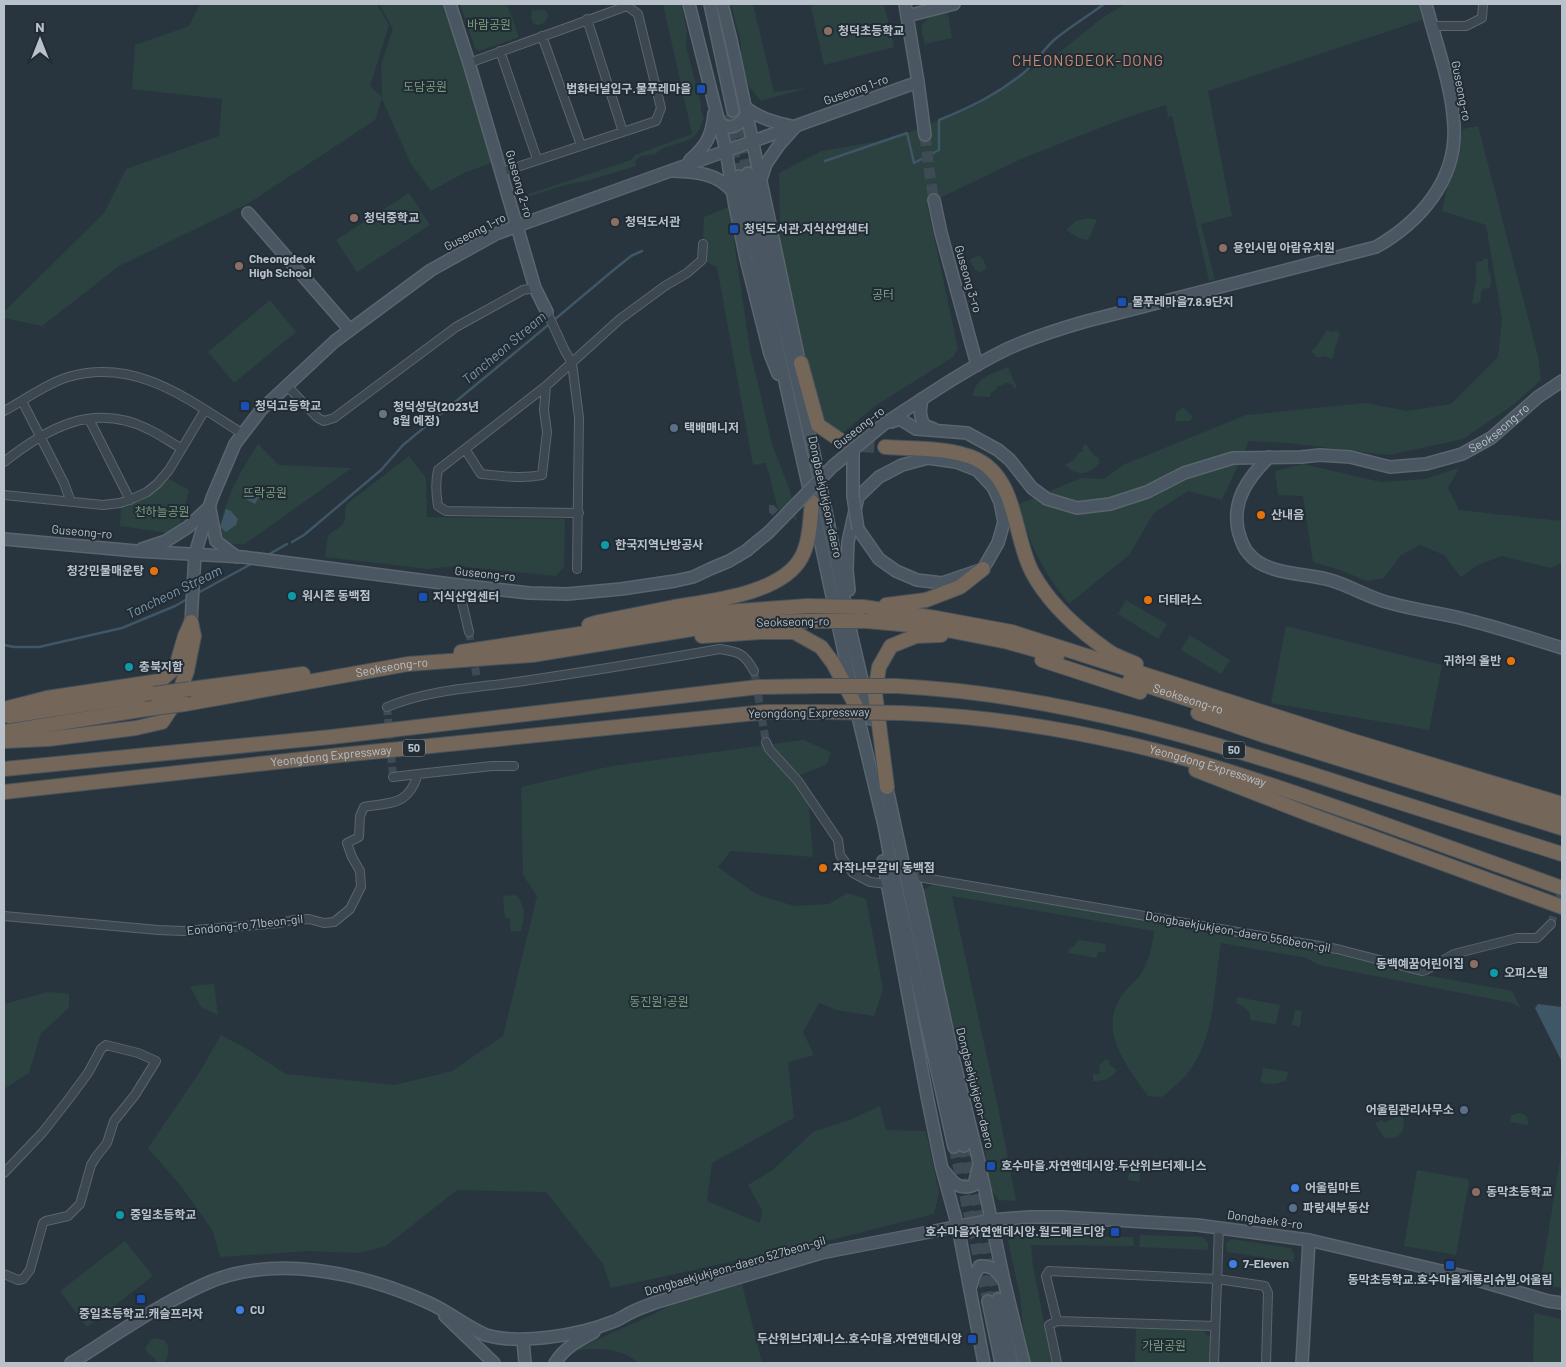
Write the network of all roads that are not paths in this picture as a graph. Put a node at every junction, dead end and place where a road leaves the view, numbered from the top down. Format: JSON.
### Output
{"nodes":[{"id":1,"x":450,"y":4,"type":"edge"},
{"id":2,"x":690,"y":4,"type":"edge"},
{"id":3,"x":698,"y":4,"type":"edge"},
{"id":4,"x":710,"y":4,"type":"edge"},
{"id":5,"x":722,"y":4,"type":"edge"},
{"id":6,"x":905,"y":4,"type":"edge"},
{"id":7,"x":954,"y":4,"type":"edge"},
{"id":8,"x":1426,"y":4,"type":"edge"},
{"id":9,"x":1483,"y":4,"type":"edge"},
{"id":10,"x":907,"y":16,"type":"junction"},
{"id":11,"x":587,"y":19,"type":"junction"},
{"id":12,"x":1432,"y":26,"type":"junction"},
{"id":13,"x":542,"y":36,"type":"junction"},
{"id":14,"x":500,"y":51,"type":"junction"},
{"id":15,"x":469,"y":63,"type":"junction"},
{"id":16,"x":918,"y":82,"type":"junction"},
{"id":17,"x":715,"y":105,"type":"junction"},
{"id":18,"x":747,"y":111,"type":"junction"},
{"id":19,"x":726,"y":116,"type":"junction"},
{"id":20,"x":795,"y":127,"type":"junction"},
{"id":21,"x":623,"y":132,"type":"junction"},
{"id":22,"x":925,"y":135,"type":"tunnel mouth"},
{"id":23,"x":753,"y":141,"type":"junction"},
{"id":24,"x":581,"y":145,"type":"junction"},
{"id":25,"x":726,"y":150,"type":"junction"},
{"id":26,"x":536,"y":160,"type":"junction"},
{"id":27,"x":686,"y":164,"type":"junction"},
{"id":28,"x":667,"y":171,"type":"junction"},
{"id":29,"x":502,"y":172,"type":"junction"},
{"id":30,"x":745,"y":179,"type":"junction"},
{"id":31,"x":934,"y":200,"type":"tunnel mouth"},
{"id":32,"x":248,"y":213,"type":"dead end"},
{"id":33,"x":517,"y":226,"type":"junction"},
{"id":34,"x":703,"y":244,"type":"dead end"},
{"id":35,"x":535,"y":288,"type":"junction"},
{"id":36,"x":547,"y":312,"type":"joint"},
{"id":37,"x":350,"y":330,"type":"junction"},
{"id":38,"x":801,"y":363,"type":"junction"},
{"id":39,"x":572,"y":364,"type":"junction"},
{"id":40,"x":977,"y":365,"type":"junction"},
{"id":41,"x":1562,"y":381,"type":"edge"},
{"id":42,"x":287,"y":386,"type":"junction"},
{"id":43,"x":546,"y":386,"type":"junction"},
{"id":44,"x":922,"y":399,"type":"junction"},
{"id":45,"x":22,"y":401,"type":"junction"},
{"id":46,"x":790,"y":403,"type":"junction"},
{"id":47,"x":205,"y":410,"type":"junction"},
{"id":48,"x":4,"y":411,"type":"edge"},
{"id":49,"x":804,"y":414,"type":"junction"},
{"id":50,"x":90,"y":418,"type":"junction"},
{"id":51,"x":884,"y":424,"type":"junction"},
{"id":52,"x":939,"y":430,"type":"junction"},
{"id":53,"x":243,"y":434,"type":"junction"},
{"id":54,"x":40,"y":437,"type":"junction"},
{"id":55,"x":840,"y":440,"type":"tunnel mouth"},
{"id":56,"x":885,"y":447,"type":"tunnel mouth"},
{"id":57,"x":181,"y":448,"type":"junction"},
{"id":58,"x":465,"y":449,"type":"junction"},
{"id":59,"x":853,"y":449,"type":"junction"},
{"id":60,"x":1268,"y":457,"type":"junction"},
{"id":61,"x":4,"y":462,"type":"edge"},
{"id":62,"x":4,"y":495,"type":"edge"},
{"id":63,"x":130,"y":500,"type":"junction"},
{"id":64,"x":71,"y":502,"type":"junction"},
{"id":65,"x":812,"y":502,"type":"junction"},
{"id":66,"x":209,"y":507,"type":"junction"},
{"id":67,"x":579,"y":513,"type":"junction"},
{"id":68,"x":4,"y":540,"type":"edge"},
{"id":69,"x":136,"y":551,"type":"junction"},
{"id":70,"x":195,"y":554,"type":"junction"},
{"id":71,"x":240,"y":557,"type":"junction"},
{"id":72,"x":577,"y":569,"type":"dead end"},
{"id":73,"x":983,"y":569,"type":"junction"},
{"id":74,"x":458,"y":585,"type":"junction"},
{"id":75,"x":863,"y":607,"type":"junction"},
{"id":76,"x":191,"y":622,"type":"junction"},
{"id":77,"x":469,"y":632,"type":"tunnel mouth"},
{"id":78,"x":852,"y":637,"type":"junction"},
{"id":79,"x":549,"y":639,"type":"junction"},
{"id":80,"x":1562,"y":648,"type":"edge"},
{"id":81,"x":408,"y":664,"type":"junction"},
{"id":82,"x":754,"y":671,"type":"tunnel mouth"},
{"id":83,"x":477,"y":678,"type":"tunnel mouth"},
{"id":84,"x":479,"y":686,"type":"junction"},
{"id":85,"x":1198,"y":692,"type":"junction"},
{"id":86,"x":1157,"y":698,"type":"junction"},
{"id":87,"x":855,"y":704,"type":"junction"},
{"id":88,"x":387,"y":706,"type":"dead end"},
{"id":89,"x":4,"y":709,"type":"edge"},
{"id":90,"x":4,"y":716,"type":"edge"},
{"id":91,"x":1266,"y":726,"type":"junction"},
{"id":92,"x":4,"y":732,"type":"edge"},
{"id":93,"x":4,"y":741,"type":"edge"},
{"id":94,"x":766,"y":742,"type":"tunnel mouth"},
{"id":95,"x":1133,"y":745,"type":"junction"},
{"id":96,"x":514,"y":766,"type":"dead end"},
{"id":97,"x":4,"y":769,"type":"edge"},
{"id":98,"x":418,"y":774,"type":"junction"},
{"id":99,"x":393,"y":777,"type":"dead end"},
{"id":100,"x":887,"y":787,"type":"junction"},
{"id":101,"x":4,"y":792,"type":"edge"},
{"id":102,"x":1562,"y":804,"type":"edge"},
{"id":103,"x":1562,"y":818,"type":"edge"},
{"id":104,"x":889,"y":823,"type":"junction"},
{"id":105,"x":1562,"y":828,"type":"edge"},
{"id":106,"x":1562,"y":854,"type":"edge"},
{"id":107,"x":913,"y":876,"type":"junction"},
{"id":108,"x":886,"y":884,"type":"junction"},
{"id":109,"x":1562,"y":888,"type":"edge"},
{"id":110,"x":1562,"y":907,"type":"edge"},
{"id":111,"x":4,"y":916,"type":"edge"},
{"id":112,"x":1551,"y":924,"type":"tunnel mouth"},
{"id":113,"x":959,"y":1146,"type":"tunnel mouth"},
{"id":114,"x":979,"y":1162,"type":"junction"},
{"id":115,"x":942,"y":1169,"type":"junction"},
{"id":116,"x":4,"y":1173,"type":"edge"},
{"id":117,"x":991,"y":1220,"type":"junction"},
{"id":118,"x":958,"y":1227,"type":"junction"},
{"id":119,"x":1219,"y":1227,"type":"junction"},
{"id":120,"x":1310,"y":1240,"type":"junction"},
{"id":121,"x":4,"y":1274,"type":"edge"},
{"id":122,"x":1217,"y":1279,"type":"junction"},
{"id":123,"x":1004,"y":1281,"type":"junction"},
{"id":124,"x":970,"y":1292,"type":"junction"},
{"id":125,"x":1562,"y":1303,"type":"edge"},
{"id":126,"x":435,"y":1306,"type":"junction"},
{"id":127,"x":1057,"y":1321,"type":"junction"},
{"id":128,"x":613,"y":1322,"type":"junction"},
{"id":129,"x":1215,"y":1326,"type":"junction"},
{"id":130,"x":523,"y":1340,"type":"junction"},
{"id":131,"x":71,"y":1363,"type":"edge"},
{"id":132,"x":494,"y":1363,"type":"edge"},
{"id":133,"x":526,"y":1363,"type":"edge"},
{"id":134,"x":555,"y":1363,"type":"edge"},
{"id":135,"x":984,"y":1363,"type":"edge"},
{"id":136,"x":1001,"y":1363,"type":"edge"},
{"id":137,"x":1012,"y":1363,"type":"edge"},
{"id":138,"x":1024,"y":1363,"type":"edge"},
{"id":139,"x":1057,"y":1363,"type":"edge"},
{"id":140,"x":1214,"y":1363,"type":"edge"},
{"id":141,"x":1266,"y":1363,"type":"edge"},
{"id":142,"x":1302,"y":1363,"type":"edge"}],
"edges":[{"from":1,"to":15,"type":"street","name":"Guseong 2-ro"},
{"from":2,"to":17,"type":"street"},
{"from":3,"to":19,"type":"street"},
{"from":4,"to":19,"type":"street"},
{"from":5,"to":18,"type":"street"},
{"from":6,"to":10,"type":"street"},
{"from":7,"to":10,"type":"street"},
{"from":8,"to":12,"type":"street","name":"Guseong-ro"},
{"from":9,"to":12,"type":"street"},
{"from":10,"to":16,"type":"street"},
{"from":11,"to":13,"type":"street"},
{"from":11,"to":21,"type":"street"},
{"from":11,"to":21,"type":"street"},
{"from":12,"to":40,"type":"street","name":"Guseong-ro"},
{"from":13,"to":14,"type":"street"},
{"from":13,"to":24,"type":"street"},
{"from":14,"to":15,"type":"street"},
{"from":14,"to":26,"type":"street"},
{"from":15,"to":29,"type":"street","name":"Guseong 2-ro"},
{"from":16,"to":20,"type":"street","name":"Guseong 1-ro"},
{"from":16,"to":22,"type":"street"},
{"from":17,"to":19,"type":"street"},
{"from":17,"to":27,"type":"street"},
{"from":18,"to":19,"type":"street"},
{"from":18,"to":20,"type":"street"},
{"from":18,"to":23,"type":"street"},
{"from":19,"to":25,"type":"street"},
{"from":20,"to":23,"type":"street","name":"Guseong 1-ro"},
{"from":20,"to":30,"type":"street"},
{"from":21,"to":24,"type":"street"},
{"from":23,"to":25,"type":"street","name":"Guseong 1-ro"},
{"from":23,"to":30,"type":"street"},
{"from":24,"to":26,"type":"street"},
{"from":25,"to":27,"type":"street","name":"Guseong 1-ro"},
{"from":25,"to":30,"type":"street"},
{"from":26,"to":29,"type":"street"},
{"from":27,"to":28,"type":"street","name":"Guseong 1-ro"},
{"from":28,"to":30,"type":"street"},
{"from":28,"to":33,"type":"street","name":"Guseong 1-ro"},
{"from":29,"to":33,"type":"street","name":"Guseong 2-ro"},
{"from":30,"to":38,"type":"street"},
{"from":30,"to":46,"type":"street","name":"Dongbaekjukjeon-daero"},
{"from":30,"to":46,"type":"street"},
{"from":30,"to":49,"type":"street","name":"Dongbaekjukjeon-daero"},
{"from":31,"to":40,"type":"street","name":"Guseong 3-ro"},
{"from":32,"to":37,"type":"street"},
{"from":33,"to":35,"type":"street","name":"Guseong 2-ro"},
{"from":33,"to":37,"type":"street","name":"Guseong 1-ro"},
{"from":34,"to":39,"type":"street"},
{"from":35,"to":36,"type":"street","name":"Guseong 2-ro"},
{"from":35,"to":42,"type":"street"},
{"from":36,"to":39,"type":"street"},
{"from":37,"to":42,"type":"street","name":"Guseong 1-ro"},
{"from":38,"to":49,"type":"street"},
{"from":38,"to":55,"type":"highway"},
{"from":39,"to":43,"type":"street"},
{"from":39,"to":67,"type":"street"},
{"from":40,"to":44,"type":"street","name":"Guseong-ro"},
{"from":41,"to":60,"type":"street","name":"Seokseong-ro"},
{"from":42,"to":53,"type":"street","name":"Guseong 1-ro"},
{"from":43,"to":58,"type":"street"},
{"from":43,"to":58,"type":"street"},
{"from":44,"to":51,"type":"street","name":"Guseong-ro"},
{"from":44,"to":52,"type":"street"},
{"from":45,"to":47,"type":"street"},
{"from":45,"to":48,"type":"street"},
{"from":45,"to":54,"type":"street"},
{"from":46,"to":65,"type":"street","name":"Dongbaekjukjeon-daero"},
{"from":47,"to":53,"type":"street"},
{"from":47,"to":57,"type":"street"},
{"from":49,"to":78,"type":"street","name":"Dongbaekjukjeon-daero"},
{"from":50,"to":54,"type":"street"},
{"from":50,"to":57,"type":"street"},
{"from":50,"to":63,"type":"street"},
{"from":51,"to":52,"type":"street","name":"Seokseong-ro"},
{"from":51,"to":59,"type":"street","name":"Guseong-ro","bridge":true},
{"from":52,"to":60,"type":"street","name":"Seokseong-ro"},
{"from":53,"to":66,"type":"street","name":"Guseong 1-ro"},
{"from":54,"to":61,"type":"street"},
{"from":54,"to":64,"type":"street"},
{"from":56,"to":85,"type":"highway"},
{"from":57,"to":63,"type":"street"},
{"from":58,"to":67,"type":"street"},
{"from":59,"to":73,"type":"street","bridge":true},
{"from":59,"to":74,"type":"street","name":"Guseong-ro","bridge":true},
{"from":60,"to":80,"type":"street"},
{"from":62,"to":64,"type":"street"},
{"from":63,"to":64,"type":"street"},
{"from":65,"to":79,"type":"highway"},
{"from":65,"to":87,"type":"street","name":"Dongbaekjukjeon-daero"},
{"from":66,"to":69,"type":"street"},
{"from":66,"to":70,"type":"street","name":"Guseong 1-ro"},
{"from":66,"to":71,"type":"street"},
{"from":67,"to":72,"type":"street"},
{"from":68,"to":69,"type":"street","name":"Guseong-ro"},
{"from":69,"to":70,"type":"street","name":"Guseong-ro"},
{"from":70,"to":71,"type":"street","name":"Guseong-ro"},
{"from":70,"to":76,"type":"street","name":"Guseong 1-ro"},
{"from":71,"to":74,"type":"street","name":"Guseong-ro"},
{"from":73,"to":75,"type":"highway"},
{"from":73,"to":78,"type":"street"},
{"from":74,"to":77,"type":"street"},
{"from":75,"to":79,"type":"highway","name":"Seokseong-ro","bridge":true},
{"from":75,"to":85,"type":"highway","name":"Seokseong-ro"},
{"from":76,"to":89,"type":"highway"},
{"from":76,"to":93,"type":"highway"},
{"from":78,"to":100,"type":"street","name":"Dongbaekjukjeon-daero"},
{"from":79,"to":90,"type":"highway","name":"Seokseong-ro","bridge":true},
{"from":81,"to":87,"type":"highway"},
{"from":81,"to":91,"type":"highway","name":"Seokseong-ro","bridge":true},
{"from":81,"to":92,"type":"highway","name":"Seokseong-ro","bridge":true},
{"from":82,"to":84,"type":"street"},
{"from":83,"to":84,"type":"street"},
{"from":84,"to":88,"type":"street"},
{"from":85,"to":102,"type":"highway","name":"Seokseong-ro"},
{"from":86,"to":91,"type":"highway"},
{"from":86,"to":100,"type":"highway"},
{"from":86,"to":105,"type":"highway"},
{"from":87,"to":104,"type":"street","name":"Dongbaekjukjeon-daero"},
{"from":91,"to":103,"type":"highway","name":"Seokseong-ro"},
{"from":94,"to":108,"type":"street"},
{"from":95,"to":101,"type":"highway","name":"Yeongdong Expressway","number":"50","bridge":true},
{"from":95,"to":109,"type":"highway","name":"Yeongdong Expressway","number":"50"},
{"from":95,"to":110,"type":"highway"},
{"from":96,"to":98,"type":"street"},
{"from":97,"to":106,"type":"highway","name":"Yeongdong Expressway","number":"50","bridge":true},
{"from":98,"to":99,"type":"street"},
{"from":98,"to":111,"type":"street","name":"Eondong-ro 71beon-gil"},
{"from":100,"to":104,"type":"street","name":"Dongbaekjukjeon-daero"},
{"from":104,"to":107,"type":"street","name":"Dongbaekjukjeon-daero"},
{"from":104,"to":108,"type":"street","name":"Dongbaekjukjeon-daero"},
{"from":104,"to":113,"type":"street","name":"Dongbaekjukjeon-daero"},
{"from":107,"to":112,"type":"street","name":"Dongbaekjukjeon-daero 556beon-gil"},
{"from":107,"to":114,"type":"street","name":"Dongbaekjukjeon-daero"},
{"from":108,"to":115,"type":"street","name":"Dongbaekjukjeon-daero"},
{"from":114,"to":115,"type":"street"},
{"from":114,"to":117,"type":"street","name":"Dongbaekjukjeon-daero"},
{"from":115,"to":118,"type":"street","name":"Dongbaekjukjeon-daero"},
{"from":116,"to":121,"type":"street"},
{"from":117,"to":118,"type":"street","name":"Dongbaek 8-ro"},
{"from":117,"to":119,"type":"street","name":"Dongbaek 8-ro"},
{"from":117,"to":123,"type":"street","name":"Dongbaekjukjeon-daero"},
{"from":118,"to":124,"type":"street","name":"Dongbaekjukjeon-daero"},
{"from":118,"to":128,"type":"street","name":"Dongbaekjukjeon-daero 527beon-gil"},
{"from":119,"to":120,"type":"street","name":"Dongbaek 8-ro"},
{"from":119,"to":122,"type":"street"},
{"from":120,"to":125,"type":"street","name":"Dongbaek 8-ro"},
{"from":120,"to":142,"type":"street"},
{"from":122,"to":127,"type":"street"},
{"from":122,"to":129,"type":"street"},
{"from":122,"to":141,"type":"street"},
{"from":123,"to":124,"type":"street"},
{"from":123,"to":138,"type":"street","name":"Dongbaekjukjeon-daero"},
{"from":124,"to":135,"type":"street","name":"Dongbaekjukjeon-daero"},
{"from":126,"to":130,"type":"street","name":"Dongbaekjukjeon-daero 527beon-gil"},
{"from":126,"to":131,"type":"street","name":"Dongbaekjukjeon-daero 527beon-gil"},
{"from":126,"to":132,"type":"street"},
{"from":127,"to":129,"type":"street"},
{"from":127,"to":139,"type":"street"},
{"from":128,"to":130,"type":"street","name":"Dongbaekjukjeon-daero 527beon-gil"},
{"from":128,"to":134,"type":"street"},
{"from":129,"to":140,"type":"street"},
{"from":130,"to":133,"type":"street"},
{"from":136,"to":137,"type":"street"}]}
